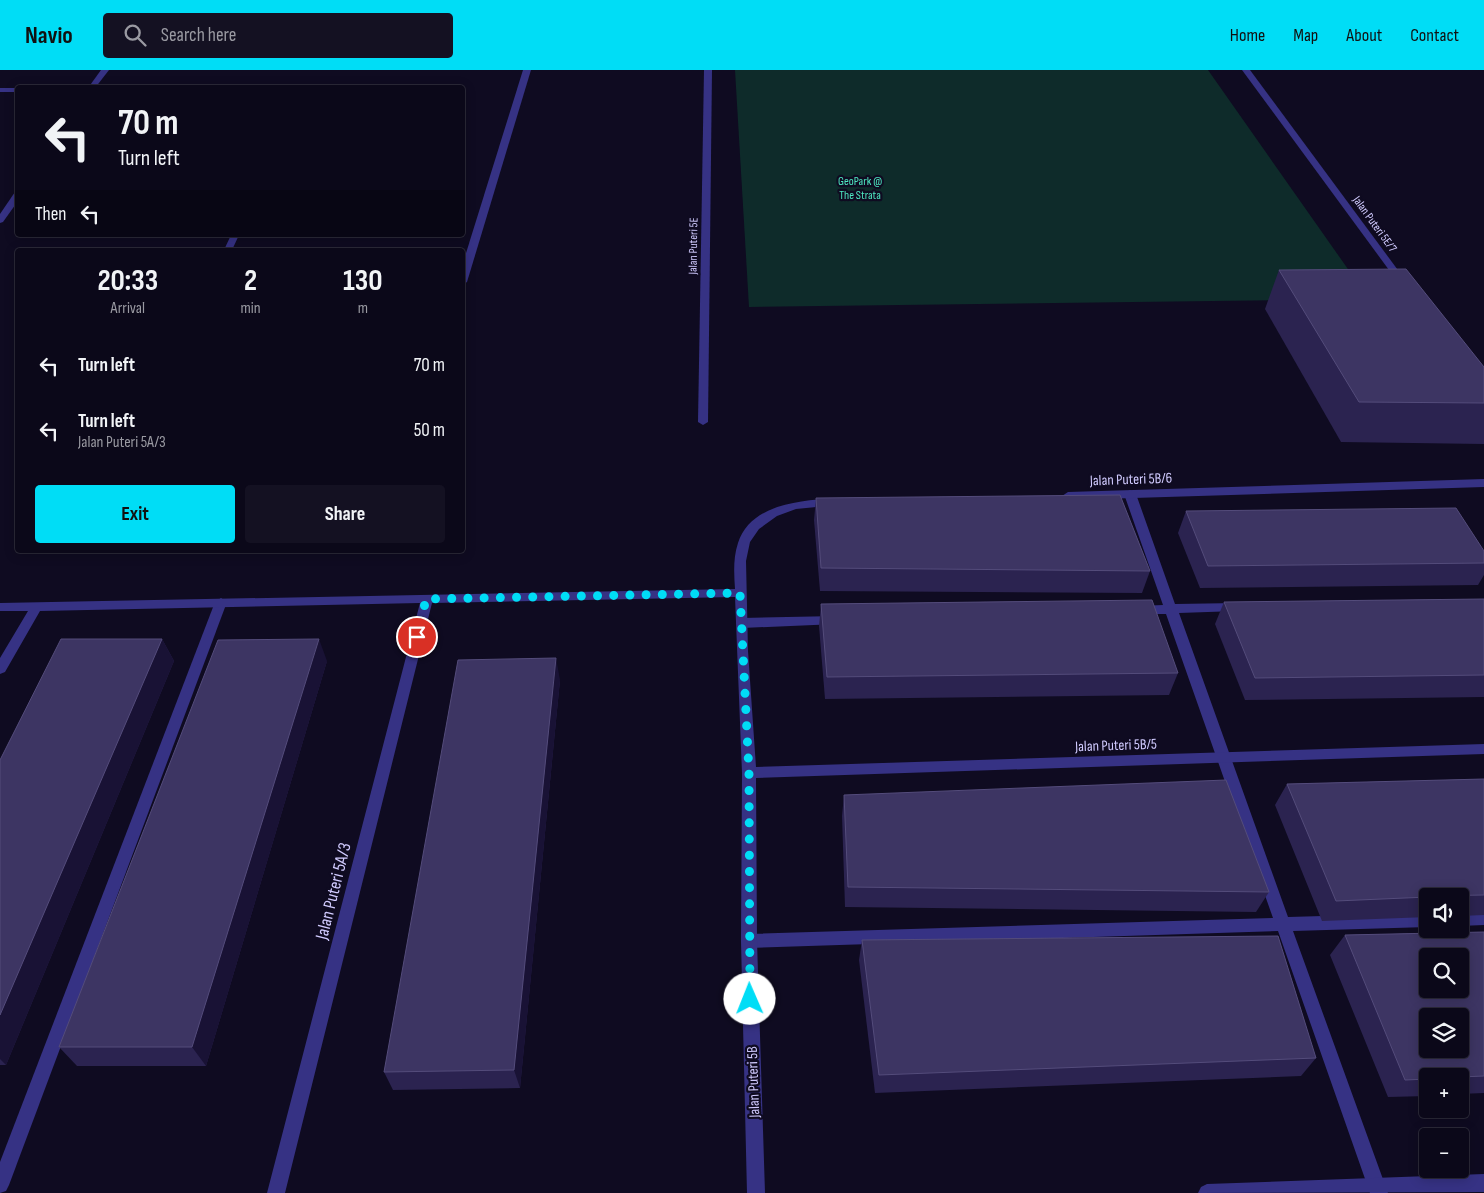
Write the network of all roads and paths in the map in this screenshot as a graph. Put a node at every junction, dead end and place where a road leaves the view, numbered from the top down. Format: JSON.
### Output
{"nodes":[{"id":1,"x":105,"y":70,"type":"edge"},
{"id":2,"x":527,"y":70,"type":"edge"},
{"id":3,"x":708,"y":70,"type":"edge"},
{"id":4,"x":1246,"y":70,"type":"edge"},
{"id":5,"x":93,"y":85,"type":"edge"},
{"id":6,"x":0,"y":90,"type":"edge"},
{"id":7,"x":15,"y":90,"type":"edge"},
{"id":8,"x":15,"y":198,"type":"edge"},
{"id":9,"x":0,"y":206,"type":"edge"},
{"id":10,"x":10,"y":206,"type":"junction"},
{"id":11,"x":0,"y":220,"type":"edge"},
{"id":12,"x":465,"y":272,"type":"edge"},
{"id":13,"x":1408,"y":290,"type":"edge"},
{"id":14,"x":703,"y":422,"type":"dead end"},
{"id":15,"x":1484,"y":483,"type":"edge"},
{"id":16,"x":1130,"y":494,"type":"junction"},
{"id":17,"x":1060,"y":496,"type":"edge"},
{"id":18,"x":840,"y":501,"type":"edge"},
{"id":19,"x":740,"y":593,"type":"junction"},
{"id":20,"x":426,"y":599,"type":"junction"},
{"id":21,"x":220,"y":602,"type":"junction"},
{"id":22,"x":37,"y":606,"type":"junction"},
{"id":23,"x":1249,"y":606,"type":"edge"},
{"id":24,"x":0,"y":607,"type":"edge"},
{"id":25,"x":1170,"y":609,"type":"junction"},
{"id":26,"x":1130,"y":610,"type":"edge"},
{"id":27,"x":851,"y":620,"type":"edge"},
{"id":28,"x":742,"y":623,"type":"junction"},
{"id":29,"x":0,"y":670,"type":"edge"},
{"id":30,"x":1484,"y":749,"type":"edge"},
{"id":31,"x":1224,"y":757,"type":"junction"},
{"id":32,"x":749,"y":773,"type":"junction"},
{"id":33,"x":1469,"y":918,"type":"edge"},
{"id":34,"x":1484,"y":918,"type":"edge"},
{"id":35,"x":1419,"y":920,"type":"edge"},
{"id":36,"x":1282,"y":924,"type":"junction"},
{"id":37,"x":749,"y":941,"type":"junction"},
{"id":38,"x":1484,"y":1182,"type":"edge"},
{"id":39,"x":0,"y":1185,"type":"edge"},
{"id":40,"x":1377,"y":1190,"type":"edge"},
{"id":41,"x":276,"y":1193,"type":"edge"},
{"id":42,"x":756,"y":1193,"type":"edge"},
{"id":43,"x":1207,"y":1193,"type":"edge"}],
"edges":[{"from":1,"to":5,"type":"street"},
{"from":2,"to":12,"type":"street"},
{"from":3,"to":14,"type":"street","name":"Jalan Puteri 5E"},
{"from":4,"to":13,"type":"street","name":"Jalan Puteri 5E/7"},
{"from":6,"to":7,"type":"street"},
{"from":8,"to":10,"type":"street"},
{"from":9,"to":10,"type":"street"},
{"from":10,"to":11,"type":"street"},
{"from":15,"to":16,"type":"street","name":"Jalan Puteri 5B/6"},
{"from":16,"to":17,"type":"street","name":"Jalan Puteri 5B/6"},
{"from":16,"to":25,"type":"street"},
{"from":18,"to":19,"type":"street","name":"Jalan Puteri 5B"},
{"from":19,"to":20,"type":"street"},
{"from":19,"to":28,"type":"street","name":"Jalan Puteri 5B"},
{"from":20,"to":21,"type":"street"},
{"from":20,"to":41,"type":"street","name":"Jalan Puteri 5A/3"},
{"from":21,"to":22,"type":"street"},
{"from":21,"to":39,"type":"street"},
{"from":22,"to":24,"type":"street"},
{"from":22,"to":29,"type":"street"},
{"from":23,"to":25,"type":"street"},
{"from":25,"to":26,"type":"street"},
{"from":25,"to":31,"type":"street"},
{"from":27,"to":28,"type":"street"},
{"from":28,"to":32,"type":"street","name":"Jalan Puteri 5B"},
{"from":30,"to":31,"type":"street","name":"Jalan Puteri 5B/5"},
{"from":31,"to":32,"type":"street","name":"Jalan Puteri 5B/5"},
{"from":31,"to":36,"type":"street"},
{"from":32,"to":37,"type":"street","name":"Jalan Puteri 5B"},
{"from":33,"to":34,"type":"street"},
{"from":35,"to":36,"type":"street"},
{"from":36,"to":37,"type":"street"},
{"from":36,"to":40,"type":"street"},
{"from":37,"to":42,"type":"street","name":"Jalan Puteri 5B"},
{"from":38,"to":40,"type":"street"},
{"from":40,"to":43,"type":"street"}]}
